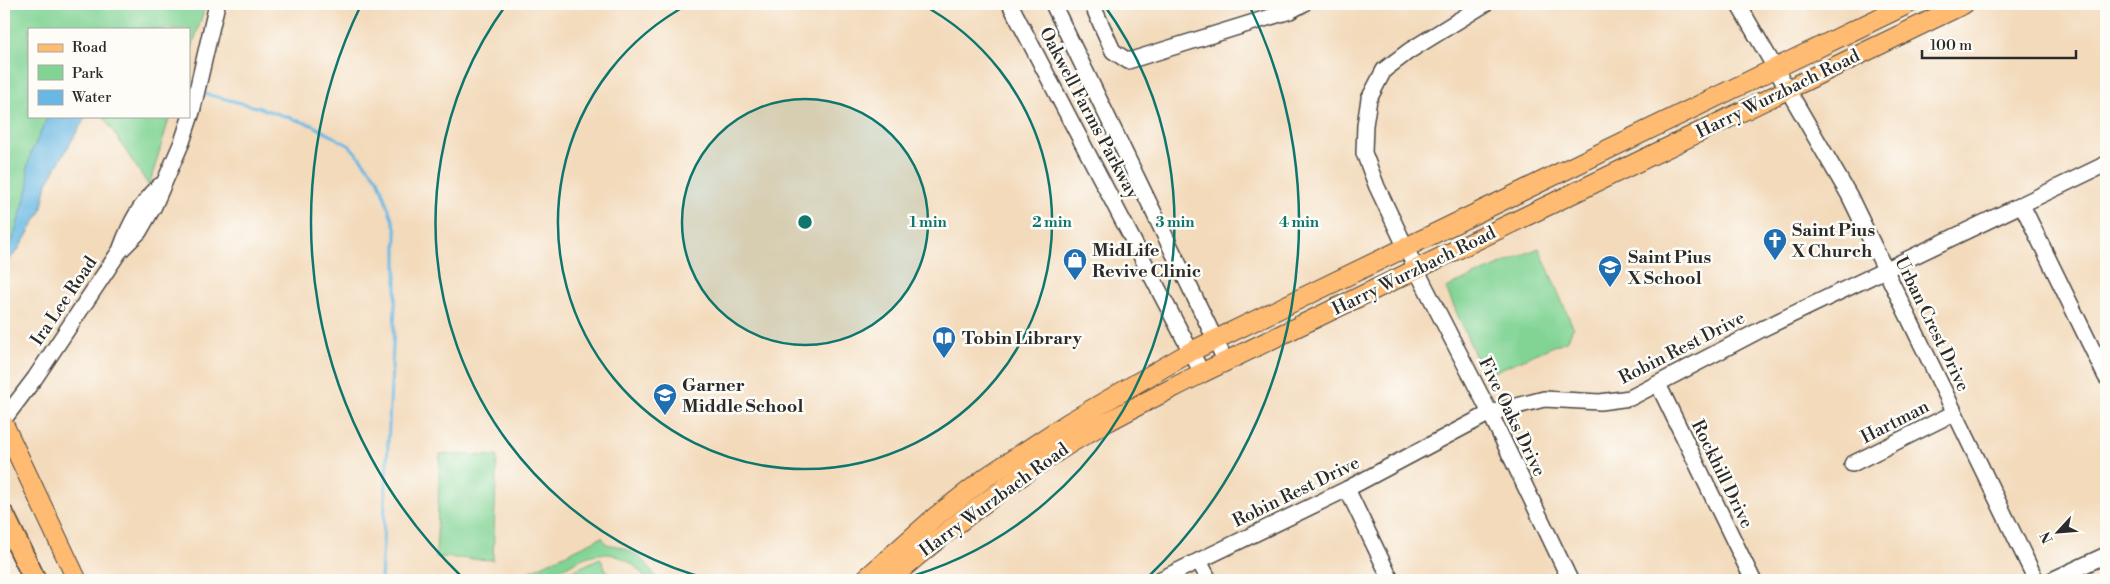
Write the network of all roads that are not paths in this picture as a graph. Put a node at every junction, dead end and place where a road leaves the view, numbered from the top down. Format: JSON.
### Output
{"nodes":[{"id":1,"x":217,"y":4,"type":"edge"},
{"id":2,"x":1010,"y":4,"type":"edge"},
{"id":3,"x":1053,"y":4,"type":"edge"},
{"id":4,"x":1092,"y":4,"type":"edge"},
{"id":5,"x":1302,"y":4,"type":"edge"},
{"id":6,"x":1485,"y":4,"type":"edge"},
{"id":7,"x":1738,"y":4,"type":"edge"},
{"id":8,"x":1907,"y":4,"type":"edge"},
{"id":9,"x":1964,"y":4,"type":"edge"},
{"id":10,"x":1776,"y":66,"type":"junction"},
{"id":11,"x":1787,"y":89,"type":"junction"},
{"id":12,"x":190,"y":118,"type":"edge"},
{"id":13,"x":190,"y":118,"type":"edge"},
{"id":14,"x":2106,"y":164,"type":"edge"},
{"id":15,"x":2022,"y":205,"type":"junction"},
{"id":16,"x":1405,"y":247,"type":"junction"},
{"id":17,"x":1416,"y":271,"type":"junction"},
{"id":18,"x":1886,"y":272,"type":"junction"},
{"id":19,"x":1215,"y":340,"type":"junction"},
{"id":20,"x":1192,"y":351,"type":"junction"},
{"id":21,"x":1226,"y":362,"type":"junction"},
{"id":22,"x":1202,"y":374,"type":"junction"},
{"id":23,"x":2106,"y":377,"type":"edge"},
{"id":24,"x":1658,"y":384,"type":"junction"},
{"id":25,"x":1490,"y":413,"type":"junction"},
{"id":26,"x":1954,"y":413,"type":"junction"},
{"id":27,"x":4,"y":419,"type":"edge"},
{"id":28,"x":1068,"y":423,"type":"junction"},
{"id":29,"x":4,"y":425,"type":"edge"},
{"id":30,"x":1078,"y":439,"type":"junction"},
{"id":31,"x":1041,"y":451,"type":"junction"},
{"id":32,"x":1852,"y":464,"type":"dead end"},
{"id":33,"x":1347,"y":489,"type":"junction"},
{"id":34,"x":4,"y":516,"type":"edge"},
{"id":35,"x":18,"y":545,"type":"junction"},
{"id":36,"x":914,"y":548,"type":"junction"},
{"id":37,"x":2106,"y":555,"type":"edge"},
{"id":38,"x":1199,"y":561,"type":"junction"},
{"id":39,"x":35,"y":580,"type":"edge"},
{"id":40,"x":40,"y":580,"type":"edge"},
{"id":41,"x":77,"y":580,"type":"edge"},
{"id":42,"x":864,"y":580,"type":"edge"},
{"id":43,"x":889,"y":580,"type":"edge"},
{"id":44,"x":1159,"y":580,"type":"edge"},
{"id":45,"x":1209,"y":580,"type":"edge"},
{"id":46,"x":1391,"y":580,"type":"edge"},
{"id":47,"x":1570,"y":580,"type":"edge"},
{"id":48,"x":1753,"y":580,"type":"edge"},
{"id":49,"x":2036,"y":580,"type":"edge"},
{"id":50,"x":2052,"y":580,"type":"edge"}],
"edges":[{"from":1,"to":12,"type":"street","name":"Ira Lee Road"},
{"from":2,"to":20,"type":"street","name":"Oakwell Farms Parkway"},
{"from":3,"to":19,"type":"street","name":"Oakwell Farms Parkway"},
{"from":4,"to":5,"type":"street"},
{"from":6,"to":16,"type":"street","name":"Five Oaks Drive"},
{"from":7,"to":10,"type":"street","name":"Urban Crest Drive"},
{"from":8,"to":10,"type":"main road","name":"Harry Wurzbach Road"},
{"from":9,"to":11,"type":"main road","name":"Harry Wurzbach Road"},
{"from":10,"to":11,"type":"street","name":"Urban Crest Drive"},
{"from":10,"to":16,"type":"main road","name":"Harry Wurzbach Road"},
{"from":11,"to":17,"type":"main road","name":"Harry Wurzbach Road"},
{"from":11,"to":18,"type":"street","name":"Urban Crest Drive"},
{"from":13,"to":27,"type":"street","name":"Ira Lee Road"},
{"from":14,"to":15,"type":"street","name":"Robin Rest Drive"},
{"from":15,"to":18,"type":"street","name":"Robin Rest Drive"},
{"from":15,"to":23,"type":"street"},
{"from":16,"to":17,"type":"street","name":"Five Oaks Drive"},
{"from":16,"to":19,"type":"main road","name":"Harry Wurzbach Road"},
{"from":17,"to":21,"type":"main road","name":"Harry Wurzbach Road"},
{"from":17,"to":25,"type":"street","name":"Five Oaks Drive"},
{"from":18,"to":24,"type":"street","name":"Robin Rest Drive"},
{"from":18,"to":26,"type":"street","name":"Urban Crest Drive"},
{"from":19,"to":20,"type":"main road","name":"Harry Wurzbach Road"},
{"from":19,"to":21,"type":"street","name":"Oakwell Farms Parkway"},
{"from":20,"to":22,"type":"street","name":"Oakwell Farms Parkway"},
{"from":20,"to":28,"type":"main road","name":"Harry Wurzbach Road"},
{"from":21,"to":22,"type":"main road","name":"Harry Wurzbach Road"},
{"from":22,"to":30,"type":"main road","name":"Harry Wurzbach Road"},
{"from":24,"to":25,"type":"street","name":"Robin Rest Drive"},
{"from":24,"to":48,"type":"street","name":"Rockhill Drive"},
{"from":25,"to":33,"type":"street","name":"Robin Rest Drive"},
{"from":25,"to":47,"type":"street","name":"Five Oaks Drive"},
{"from":26,"to":32,"type":"street","name":"Hartman"},
{"from":26,"to":49,"type":"street","name":"Urban Crest Drive"},
{"from":28,"to":30,"type":"street"},
{"from":28,"to":31,"type":"main road","name":"Harry Wurzbach Road"},
{"from":29,"to":41,"type":"main road"},
{"from":30,"to":31,"type":"main road","name":"Harry Wurzbach Road"},
{"from":31,"to":36,"type":"main road","name":"Harry Wurzbach Road"},
{"from":33,"to":38,"type":"street","name":"Robin Rest Drive"},
{"from":33,"to":46,"type":"street"},
{"from":34,"to":35,"type":"highway"},
{"from":35,"to":39,"type":"highway"},
{"from":35,"to":40,"type":"highway"},
{"from":36,"to":42,"type":"main road","name":"Harry Wurzbach Road"},
{"from":36,"to":43,"type":"main road","name":"Harry Wurzbach Road"},
{"from":37,"to":50,"type":"street"},
{"from":38,"to":44,"type":"street","name":"Robin Rest Drive"},
{"from":38,"to":45,"type":"street"}]}
